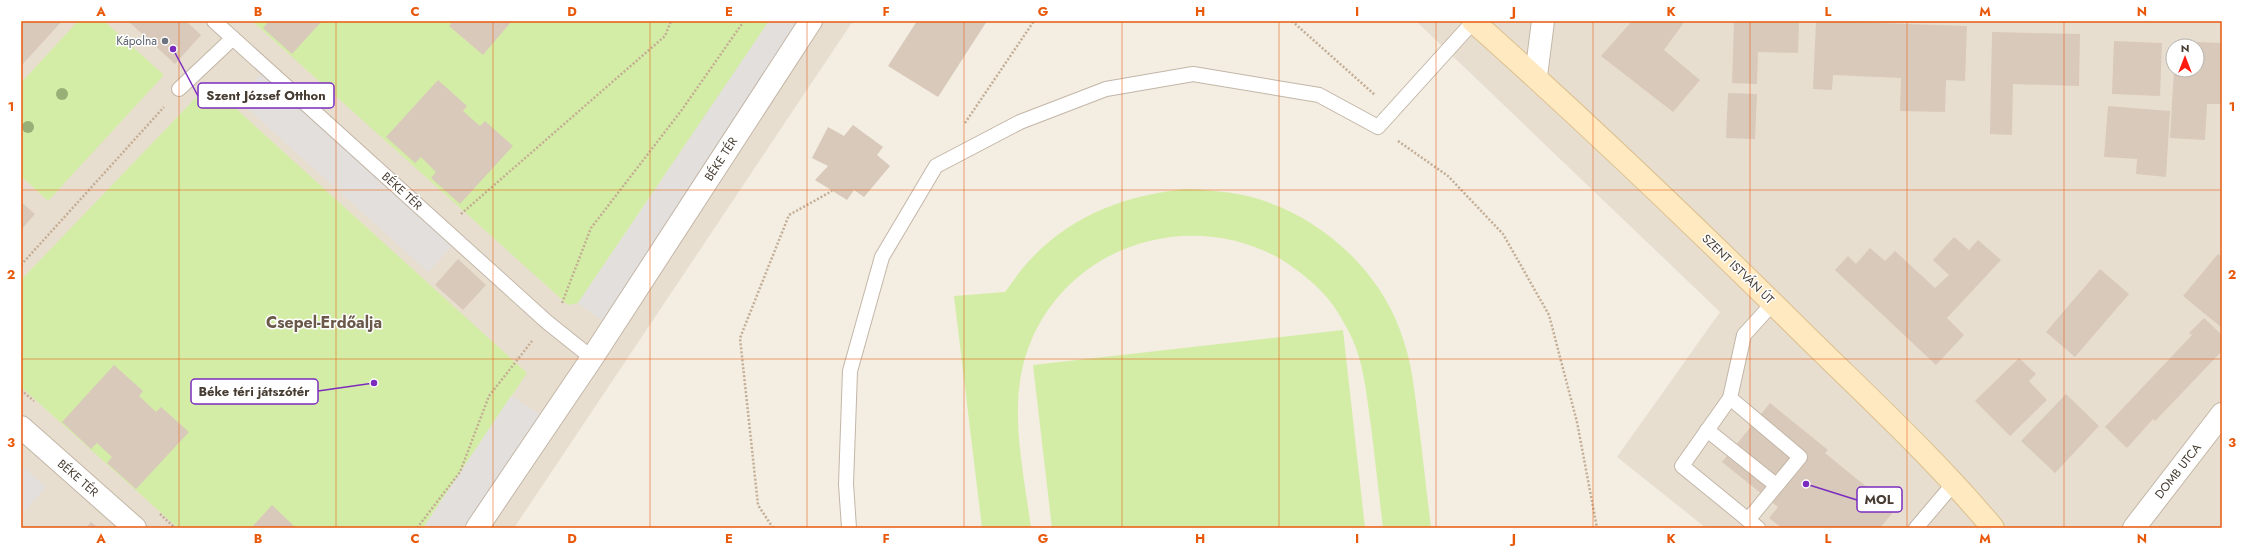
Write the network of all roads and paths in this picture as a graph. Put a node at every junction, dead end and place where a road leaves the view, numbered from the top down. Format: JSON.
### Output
{"nodes":[{"id":1,"x":214,"y":21,"type":"edge"},
{"id":2,"x":671,"y":21,"type":"edge"},
{"id":3,"x":744,"y":21,"type":"edge"},
{"id":4,"x":811,"y":21,"type":"edge"},
{"id":5,"x":1034,"y":21,"type":"edge"},
{"id":6,"x":1292,"y":21,"type":"edge"},
{"id":7,"x":1473,"y":21,"type":"edge"},
{"id":8,"x":1544,"y":21,"type":"edge"},
{"id":9,"x":233,"y":38,"type":"junction"},
{"id":10,"x":1536,"y":76,"type":"junction"},
{"id":11,"x":179,"y":90,"type":"joint"},
{"id":12,"x":1392,"y":111,"type":"junction"},
{"id":13,"x":962,"y":127,"type":"dead end"},
{"id":14,"x":1378,"y":127,"type":"junction"},
{"id":15,"x":832,"y":191,"type":"dead end"},
{"id":16,"x":461,"y":215,"type":"dead end"},
{"id":17,"x":21,"y":265,"type":"edge"},
{"id":18,"x":1773,"y":303,"type":"junction"},
{"id":19,"x":547,"y":322,"type":"junction"},
{"id":20,"x":592,"y":358,"type":"junction"},
{"id":21,"x":1730,"y":398,"type":"junction"},
{"id":22,"x":2222,"y":414,"type":"edge"},
{"id":23,"x":21,"y":428,"type":"edge"},
{"id":24,"x":1707,"y":430,"type":"junction"},
{"id":25,"x":1955,"y":482,"type":"junction"},
{"id":26,"x":1776,"y":485,"type":"junction"},
{"id":27,"x":1753,"y":524,"type":"edge"},
{"id":28,"x":135,"y":528,"type":"edge"},
{"id":29,"x":417,"y":528,"type":"edge"},
{"id":30,"x":477,"y":528,"type":"edge"},
{"id":31,"x":773,"y":528,"type":"edge"},
{"id":32,"x":849,"y":528,"type":"edge"},
{"id":33,"x":1597,"y":528,"type":"edge"},
{"id":34,"x":1916,"y":528,"type":"edge"},
{"id":35,"x":1993,"y":528,"type":"edge"},
{"id":36,"x":2134,"y":528,"type":"edge"}],
"edges":[{"from":1,"to":9,"type":"lane","name":"BÉKE TÉR"},
{"from":2,"to":16,"type":"path"},
{"from":3,"to":19,"type":"path"},
{"from":4,"to":20,"type":"street","name":"BÉKE TÉR"},
{"from":5,"to":13,"type":"path"},
{"from":6,"to":12,"type":"path"},
{"from":7,"to":10,"type":"street","name":"SZENT ISTVÁN ÚT"},
{"from":7,"to":12,"type":"lane"},
{"from":8,"to":10,"type":"street"},
{"from":9,"to":11,"type":"lane"},
{"from":9,"to":19,"type":"lane","name":"BÉKE TÉR"},
{"from":10,"to":18,"type":"street","name":"SZENT ISTVÁN ÚT"},
{"from":11,"to":17,"type":"path"},
{"from":12,"to":14,"type":"lane"},
{"from":14,"to":32,"type":"lane"},
{"from":14,"to":33,"type":"path"},
{"from":15,"to":31,"type":"path"},
{"from":18,"to":21,"type":"lane"},
{"from":18,"to":25,"type":"street","name":"SZENT ISTVÁN ÚT"},
{"from":19,"to":20,"type":"lane","name":"BÉKE TÉR"},
{"from":19,"to":29,"type":"path"},
{"from":20,"to":30,"type":"street","name":"BÉKE TÉR"},
{"from":21,"to":24,"type":"lane"},
{"from":21,"to":26,"type":"lane"},
{"from":22,"to":36,"type":"street","name":"DOMB UTCA"},
{"from":23,"to":28,"type":"street","name":"BÉKE TÉR"},
{"from":24,"to":26,"type":"lane"},
{"from":24,"to":27,"type":"lane"},
{"from":25,"to":34,"type":"lane"},
{"from":25,"to":35,"type":"street","name":"SZENT ISTVÁN ÚT"},
{"from":26,"to":27,"type":"lane"}]}
